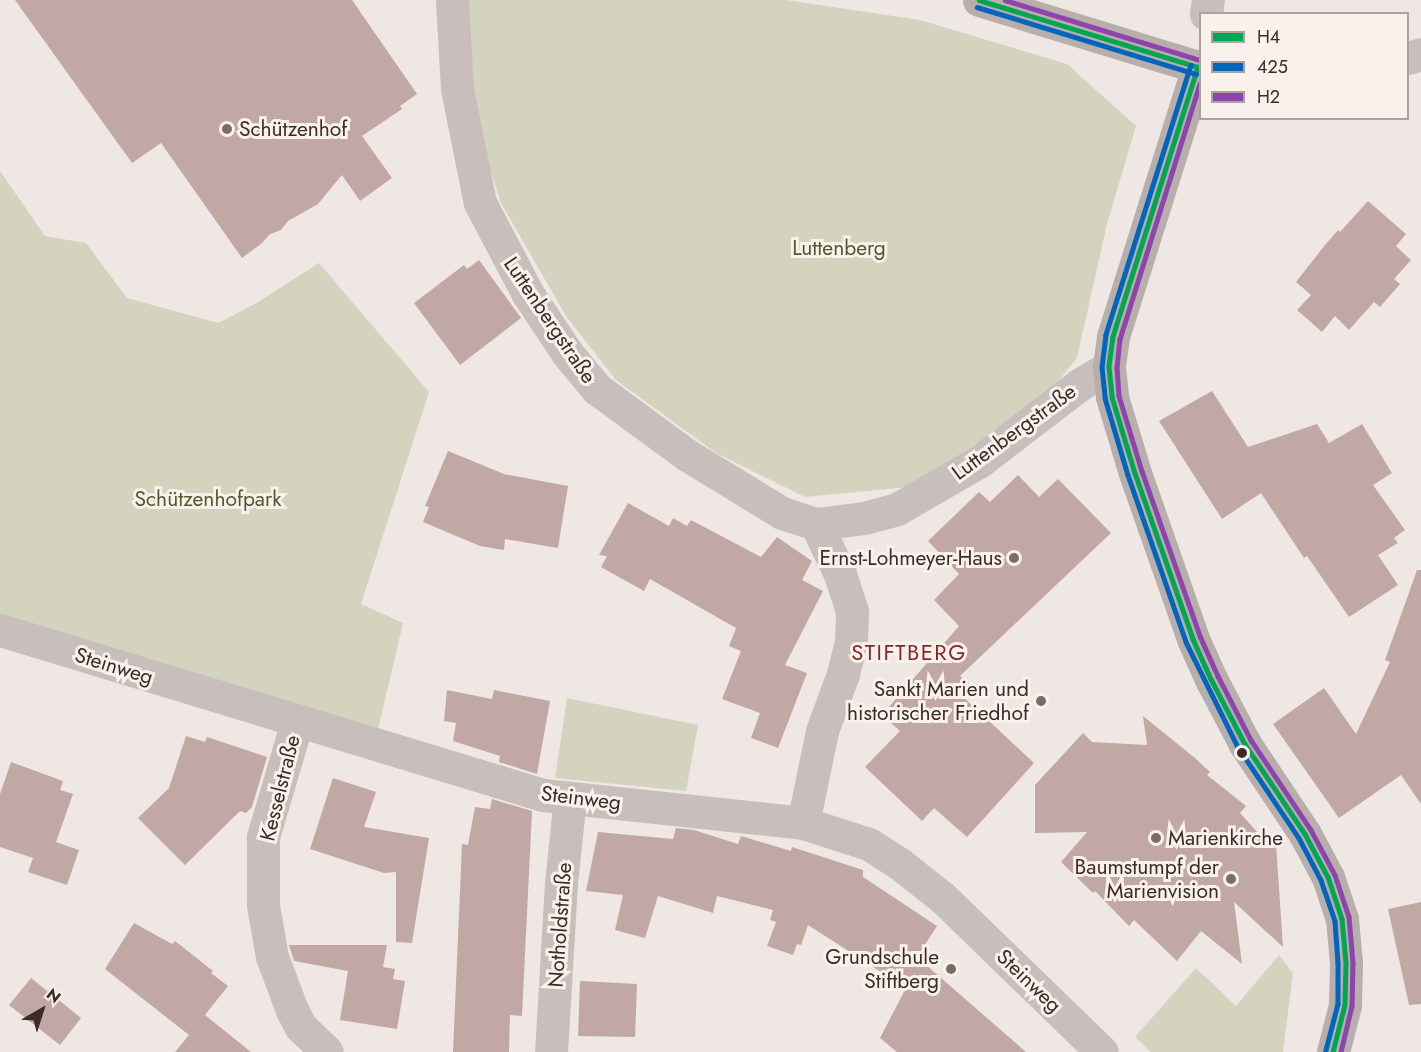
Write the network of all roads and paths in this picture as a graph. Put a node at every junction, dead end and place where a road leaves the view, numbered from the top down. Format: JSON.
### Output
{"nodes":[{"id":1,"x":452,"y":0,"type":"edge"},
{"id":2,"x":979,"y":0,"type":"edge"},
{"id":3,"x":1199,"y":62,"type":"edge"},
{"id":4,"x":1199,"y":65,"type":"edge"},
{"id":5,"x":1109,"y":367,"type":"junction"},
{"id":6,"x":816,"y":524,"type":"junction"},
{"id":7,"x":0,"y":630,"type":"edge"},
{"id":8,"x":297,"y":722,"type":"junction"},
{"id":9,"x":570,"y":798,"type":"junction"},
{"id":10,"x":806,"y":810,"type":"junction"},
{"id":11,"x":327,"y":1052,"type":"edge"},
{"id":12,"x":551,"y":1052,"type":"edge"},
{"id":13,"x":1102,"y":1052,"type":"edge"},
{"id":14,"x":1332,"y":1052,"type":"edge"}],
"edges":[{"from":1,"to":6,"type":"street","name":"Luttenbergstraße"},
{"from":2,"to":3,"type":"street"},
{"from":4,"to":5,"type":"street"},
{"from":5,"to":6,"type":"street","name":"Luttenbergstraße"},
{"from":5,"to":14,"type":"street"},
{"from":6,"to":10,"type":"street"},
{"from":7,"to":8,"type":"street","name":"Steinweg"},
{"from":8,"to":9,"type":"street","name":"Steinweg"},
{"from":8,"to":11,"type":"street","name":"Kesselstraße"},
{"from":9,"to":10,"type":"street","name":"Steinweg"},
{"from":9,"to":12,"type":"street","name":"Notholdstraße"},
{"from":10,"to":13,"type":"street","name":"Steinweg"}]}
